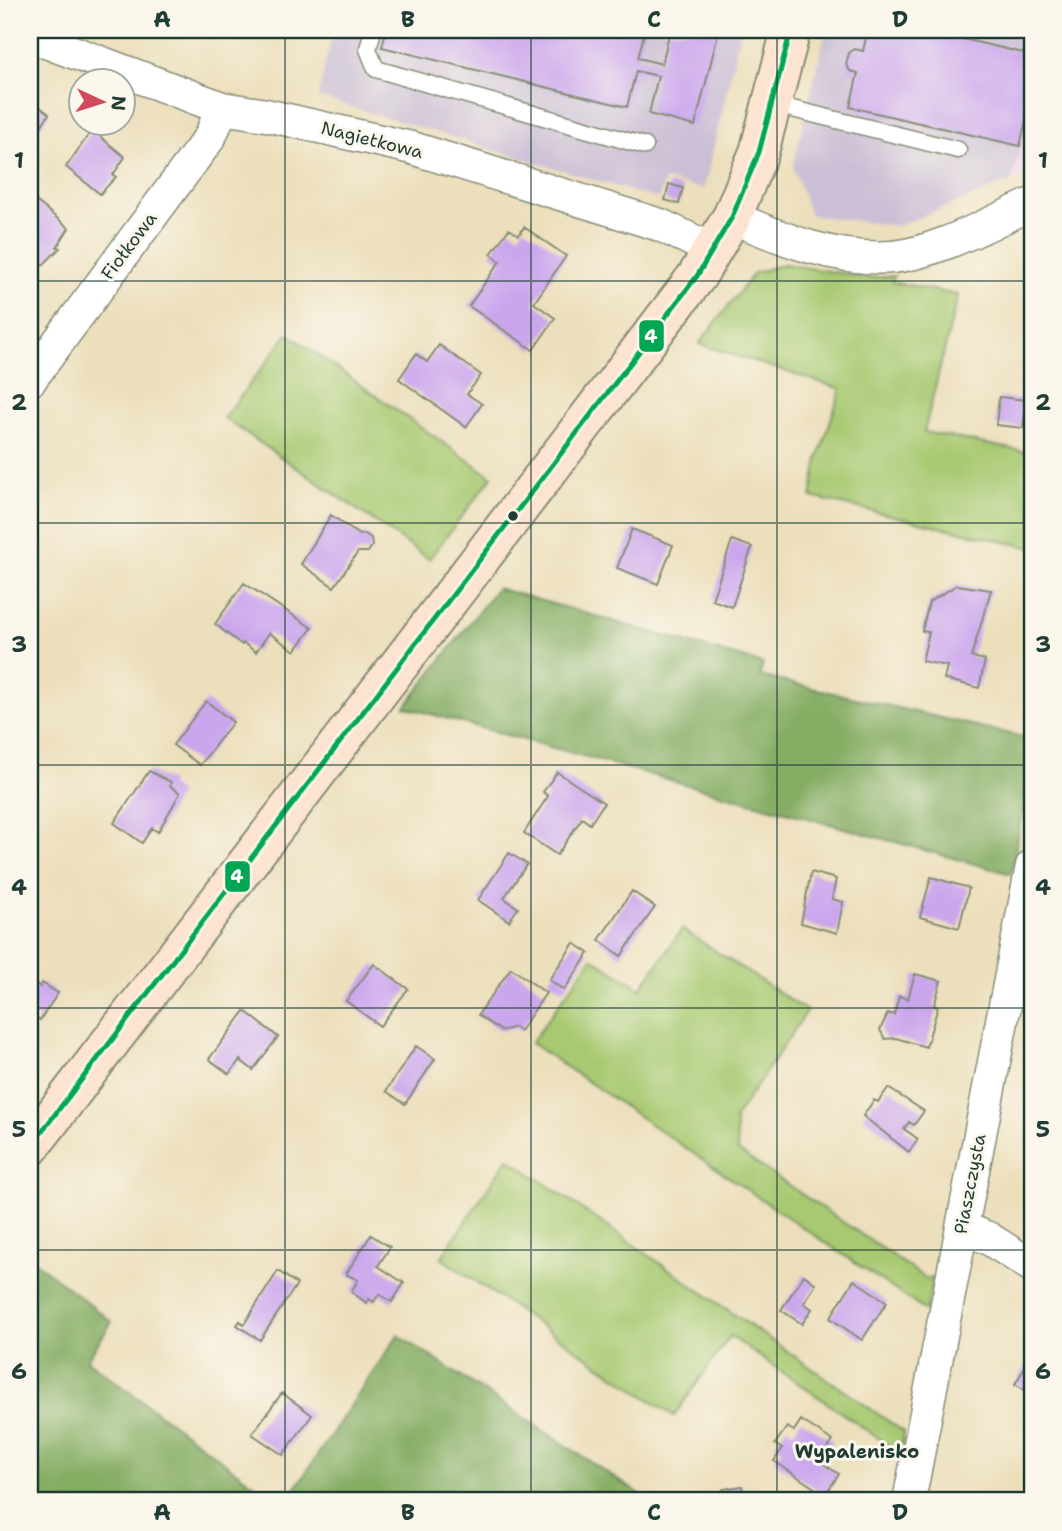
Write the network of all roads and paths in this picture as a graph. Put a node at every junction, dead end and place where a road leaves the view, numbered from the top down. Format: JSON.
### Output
{"nodes":[{"id":1,"x":373,"y":30,"type":"edge"},
{"id":2,"x":791,"y":30,"type":"edge"},
{"id":3,"x":30,"y":36,"type":"edge"},
{"id":4,"x":772,"y":104,"type":"junction"},
{"id":5,"x":222,"y":108,"type":"junction"},
{"id":6,"x":645,"y":146,"type":"dead end"},
{"id":7,"x":958,"y":150,"type":"dead end"},
{"id":8,"x":1032,"y":204,"type":"edge"},
{"id":9,"x":732,"y":217,"type":"junction"},
{"id":10,"x":713,"y":250,"type":"junction"},
{"id":11,"x":30,"y":380,"type":"edge"},
{"id":12,"x":1032,"y":866,"type":"edge"},
{"id":13,"x":30,"y":1147,"type":"edge"},
{"id":14,"x":962,"y":1228,"type":"junction"},
{"id":15,"x":1032,"y":1266,"type":"edge"},
{"id":16,"x":909,"y":1501,"type":"edge"}],
"edges":[{"from":1,"to":6,"type":"lane"},
{"from":2,"to":4,"type":"street"},
{"from":3,"to":5,"type":"street","name":"Nagietkowa"},
{"from":4,"to":7,"type":"lane"},
{"from":4,"to":9,"type":"street"},
{"from":5,"to":10,"type":"street","name":"Nagietkowa"},
{"from":5,"to":11,"type":"street","name":"Fiołkowa"},
{"from":8,"to":9,"type":"street"},
{"from":9,"to":10,"type":"street"},
{"from":10,"to":13,"type":"street"},
{"from":12,"to":14,"type":"street","name":"Piaszczysta"},
{"from":14,"to":15,"type":"street"},
{"from":14,"to":16,"type":"street","name":"Piaszczysta"}]}
